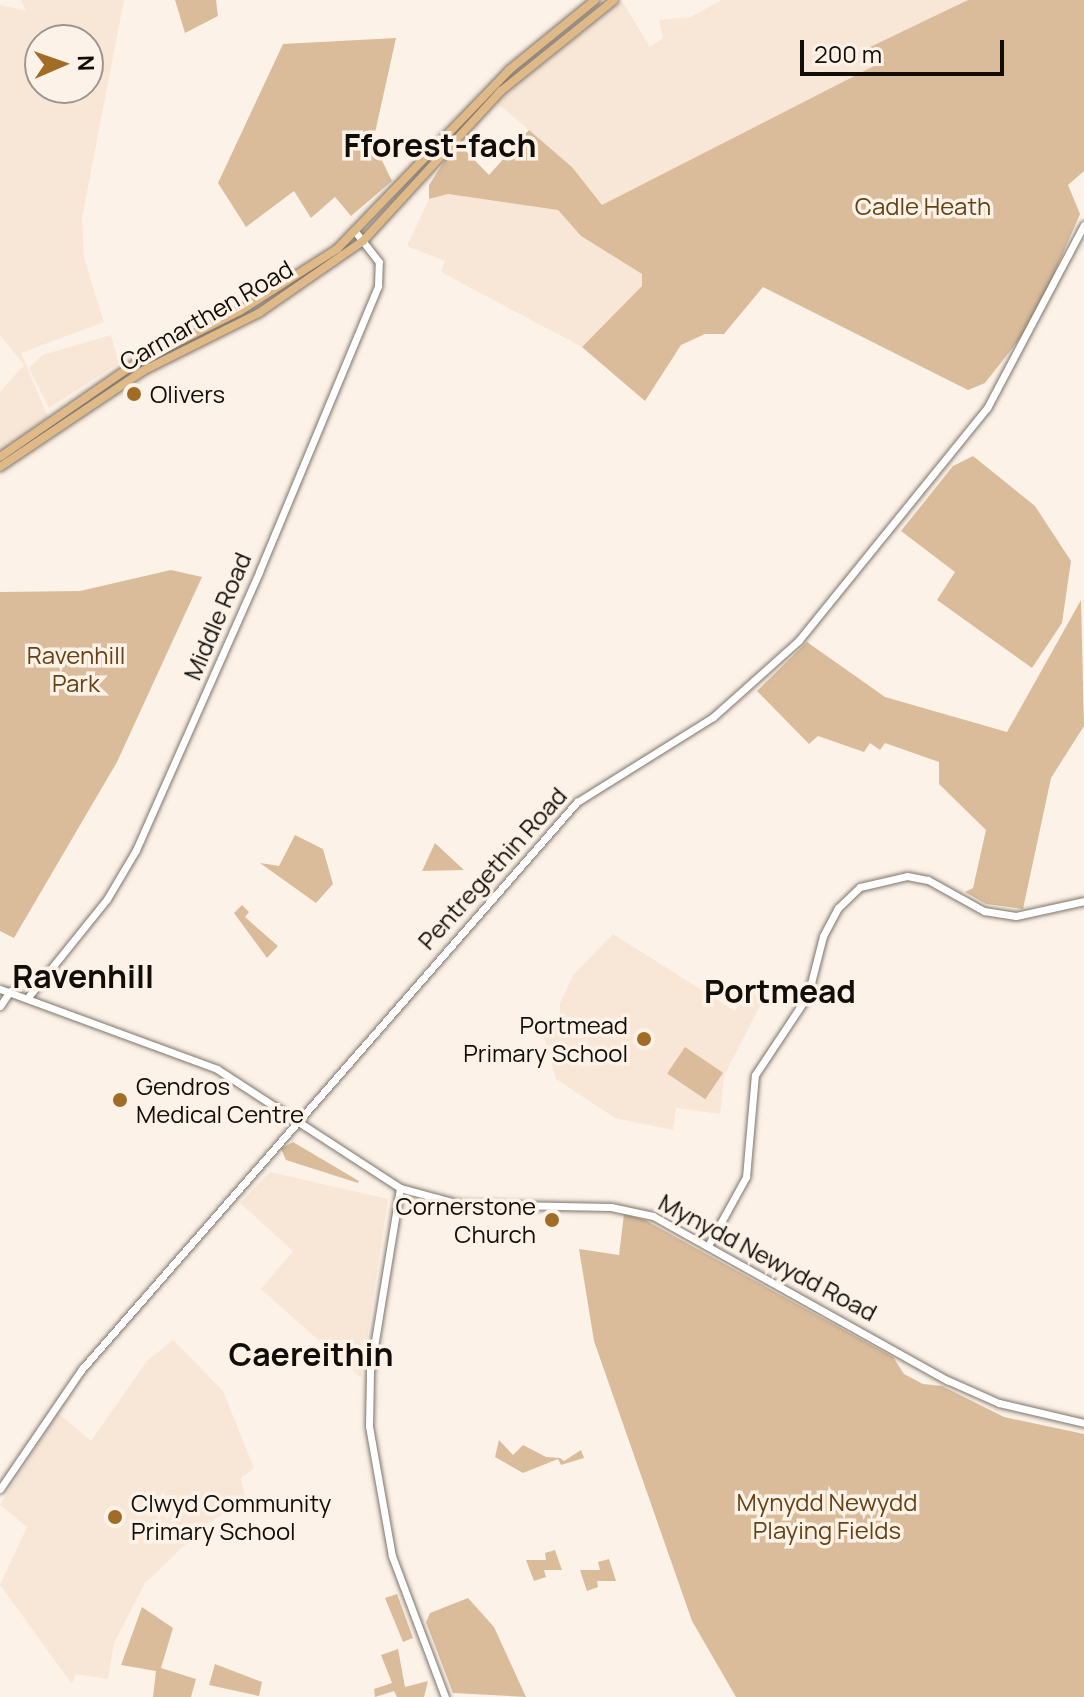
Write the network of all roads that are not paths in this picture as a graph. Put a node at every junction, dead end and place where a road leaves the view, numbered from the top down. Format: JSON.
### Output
{"nodes":[{"id":1,"x":595,"y":0,"type":"edge"},
{"id":2,"x":614,"y":0,"type":"edge"},
{"id":3,"x":444,"y":141,"type":"junction"},
{"id":4,"x":1084,"y":225,"type":"edge"},
{"id":5,"x":356,"y":233,"type":"junction"},
{"id":6,"x":363,"y":241,"type":"junction"},
{"id":7,"x":0,"y":457,"type":"edge"},
{"id":8,"x":0,"y":467,"type":"edge"},
{"id":9,"x":1084,"y":901,"type":"edge"},
{"id":10,"x":0,"y":989,"type":"edge"},
{"id":11,"x":10,"y":991,"type":"junction"},
{"id":12,"x":29,"y":996,"type":"junction"},
{"id":13,"x":0,"y":1006,"type":"edge"},
{"id":14,"x":294,"y":1120,"type":"junction"},
{"id":15,"x":400,"y":1188,"type":"junction"},
{"id":16,"x":709,"y":1244,"type":"junction"},
{"id":17,"x":1084,"y":1423,"type":"edge"},
{"id":18,"x":0,"y":1489,"type":"edge"},
{"id":19,"x":445,"y":1697,"type":"edge"}],
"edges":[{"from":1,"to":3,"type":"main road"},
{"from":2,"to":3,"type":"main road"},
{"from":3,"to":5,"type":"main road","name":"Carmarthen Road"},
{"from":3,"to":6,"type":"main road","name":"Carmarthen Road"},
{"from":4,"to":14,"type":"street","name":"Pentregethin Road"},
{"from":5,"to":6,"type":"street","name":"Middle Road"},
{"from":5,"to":7,"type":"main road","name":"Carmarthen Road"},
{"from":6,"to":8,"type":"main road","name":"Carmarthen Road"},
{"from":6,"to":12,"type":"street","name":"Middle Road"},
{"from":9,"to":16,"type":"street"},
{"from":10,"to":11,"type":"street","name":"Mynydd Newydd Road"},
{"from":11,"to":12,"type":"street","name":"Mynydd Newydd Road"},
{"from":11,"to":13,"type":"street"},
{"from":12,"to":14,"type":"street","name":"Mynydd Newydd Road"},
{"from":14,"to":15,"type":"street","name":"Mynydd Newydd Road"},
{"from":14,"to":18,"type":"street","name":"Pentregethin Road"},
{"from":15,"to":16,"type":"street","name":"Mynydd Newydd Road"},
{"from":15,"to":19,"type":"street"},
{"from":16,"to":17,"type":"street","name":"Mynydd Newydd Road"}]}
